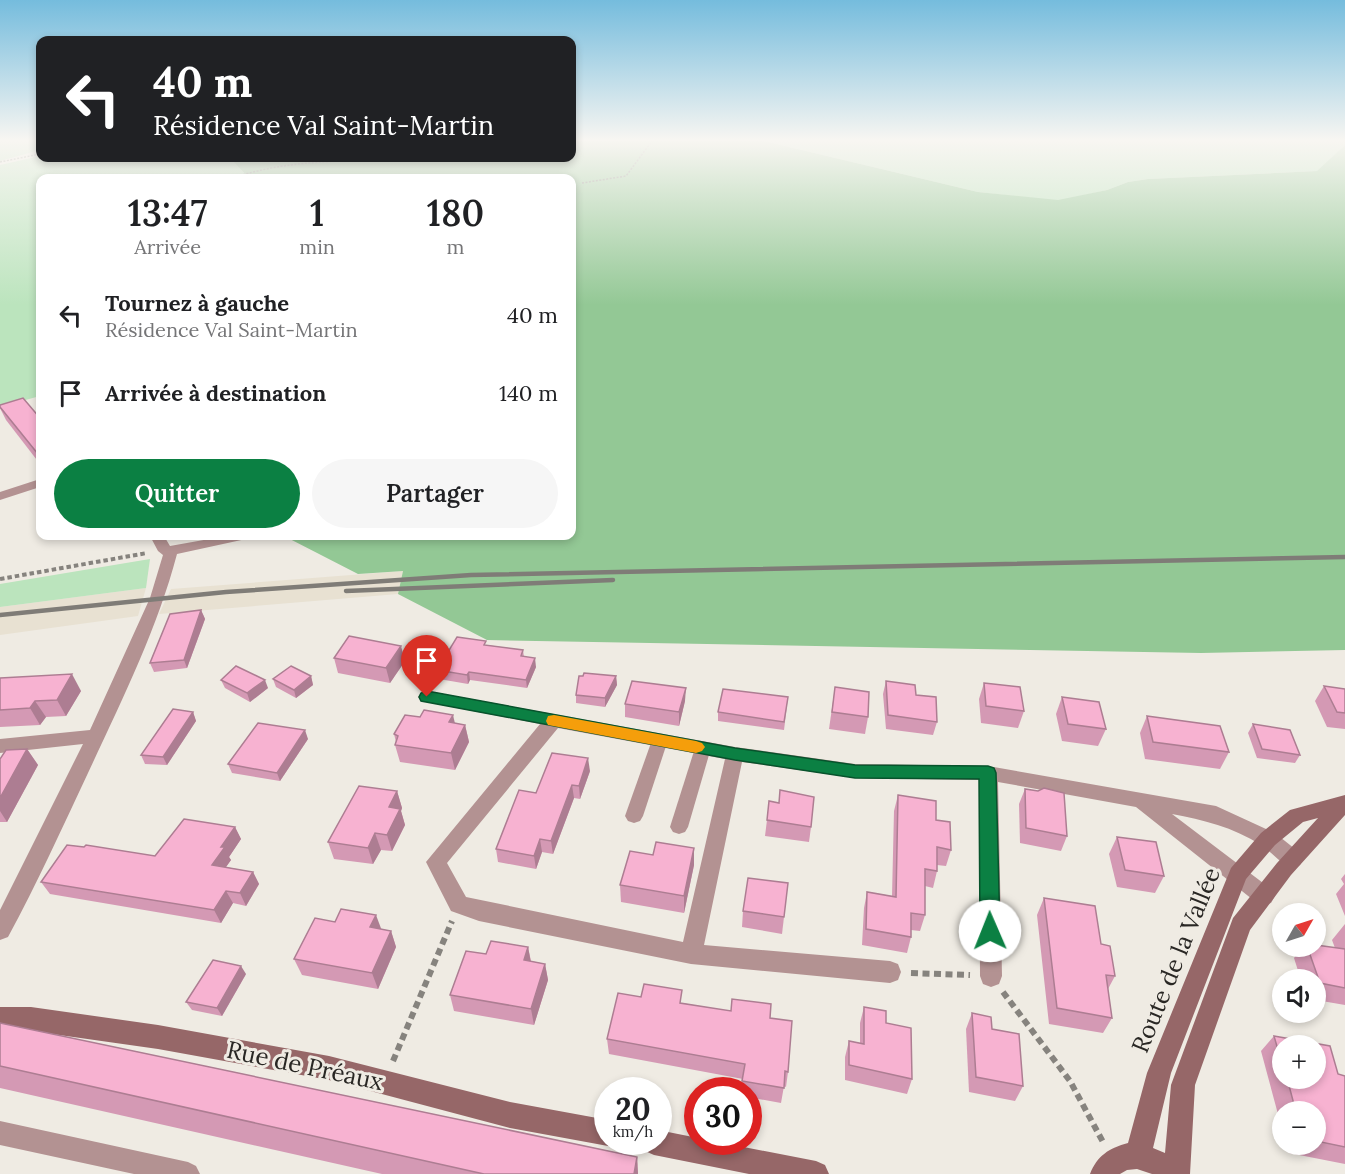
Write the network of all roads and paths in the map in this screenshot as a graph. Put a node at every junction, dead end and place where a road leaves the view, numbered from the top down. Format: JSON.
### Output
{"nodes":[{"id":1,"x":36,"y":484,"type":"edge"},
{"id":2,"x":0,"y":496,"type":"edge"},
{"id":3,"x":160,"y":540,"type":"edge"},
{"id":4,"x":222,"y":540,"type":"edge"},
{"id":5,"x":168,"y":551,"type":"junction"},
{"id":6,"x":0,"y":579,"type":"edge"},
{"id":7,"x":427,"y":697,"type":"dead end"},
{"id":8,"x":553,"y":721,"type":"junction"},
{"id":9,"x":96,"y":736,"type":"junction"},
{"id":10,"x":660,"y":740,"type":"junction"},
{"id":11,"x":0,"y":746,"type":"edge"},
{"id":12,"x":703,"y":748,"type":"junction"},
{"id":13,"x":735,"y":754,"type":"junction"},
{"id":14,"x":988,"y":773,"type":"junction"},
{"id":15,"x":1141,"y":802,"type":"junction"},
{"id":16,"x":1344,"y":803,"type":"edge"},
{"id":17,"x":634,"y":816,"type":"dead end"},
{"id":18,"x":679,"y":827,"type":"dead end"},
{"id":19,"x":1268,"y":839,"type":"junction"},
{"id":20,"x":1293,"y":859,"type":"junction"},
{"id":21,"x":1238,"y":874,"type":"junction"},
{"id":22,"x":1264,"y":896,"type":"junction"},
{"id":23,"x":459,"y":904,"type":"junction"},
{"id":24,"x":0,"y":930,"type":"edge"},
{"id":25,"x":691,"y":954,"type":"junction"},
{"id":26,"x":890,"y":972,"type":"joint"},
{"id":27,"x":991,"y":976,"type":"junction"},
{"id":28,"x":0,"y":1019,"type":"edge"},
{"id":29,"x":384,"y":1082,"type":"junction"},
{"id":30,"x":594,"y":1130,"type":"edge"},
{"id":31,"x":0,"y":1133,"type":"edge"},
{"id":32,"x":672,"y":1146,"type":"edge"},
{"id":33,"x":1118,"y":1164,"type":"edge"},
{"id":34,"x":188,"y":1174,"type":"edge"},
{"id":35,"x":816,"y":1174,"type":"edge"},
{"id":36,"x":1176,"y":1174,"type":"edge"}],
"edges":[{"from":1,"to":2,"type":"street"},
{"from":3,"to":5,"type":"street"},
{"from":4,"to":5,"type":"street"},
{"from":5,"to":6,"type":"path"},
{"from":5,"to":9,"type":"street"},
{"from":7,"to":8,"type":"street"},
{"from":8,"to":10,"type":"street"},
{"from":8,"to":23,"type":"street"},
{"from":9,"to":11,"type":"street"},
{"from":9,"to":24,"type":"street"},
{"from":10,"to":12,"type":"street"},
{"from":10,"to":17,"type":"lane"},
{"from":12,"to":13,"type":"street"},
{"from":12,"to":18,"type":"lane"},
{"from":13,"to":14,"type":"street"},
{"from":13,"to":25,"type":"street"},
{"from":14,"to":15,"type":"street"},
{"from":14,"to":27,"type":"street"},
{"from":15,"to":19,"type":"street"},
{"from":15,"to":21,"type":"street"},
{"from":16,"to":19,"type":"street","name":"Route de la Vallée"},
{"from":16,"to":20,"type":"street","name":"Route de la Vallée"},
{"from":19,"to":20,"type":"street"},
{"from":19,"to":21,"type":"street","name":"Route de la Vallée"},
{"from":20,"to":22,"type":"street","name":"Route de la Vallée"},
{"from":21,"to":22,"type":"street"},
{"from":21,"to":33,"type":"street","name":"Route de la Vallée"},
{"from":22,"to":36,"type":"street","name":"Route de la Vallée"},
{"from":23,"to":25,"type":"street"},
{"from":23,"to":29,"type":"path"},
{"from":25,"to":26,"type":"street"},
{"from":26,"to":27,"type":"path"},
{"from":27,"to":33,"type":"path"},
{"from":28,"to":29,"type":"street","name":"Rue de Préaux"},
{"from":29,"to":30,"type":"street","name":"Rue de Préaux"},
{"from":31,"to":34,"type":"lane"},
{"from":32,"to":35,"type":"street"},
{"from":33,"to":36,"type":"street"}]}
